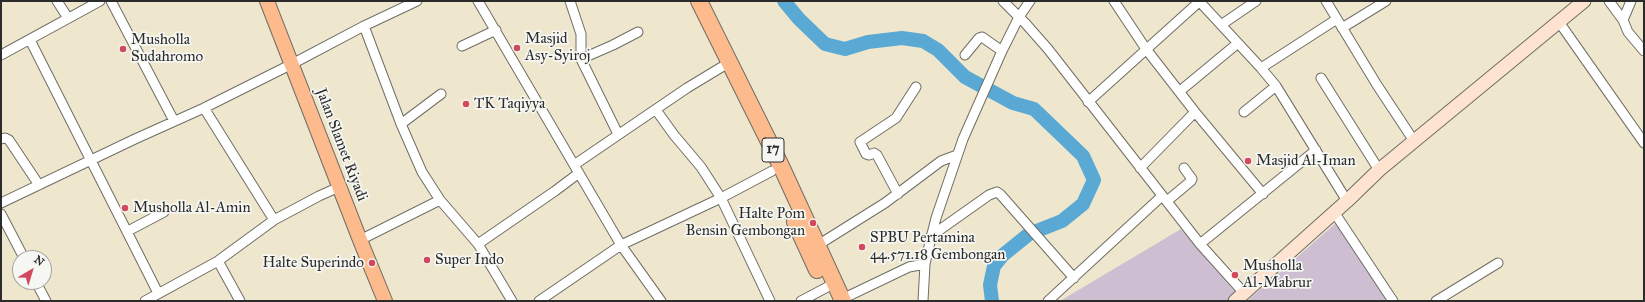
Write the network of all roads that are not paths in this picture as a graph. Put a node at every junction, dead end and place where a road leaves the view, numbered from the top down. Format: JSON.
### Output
{"nodes":[{"id":1,"x":57,"y":1,"type":"edge"},
{"id":2,"x":100,"y":1,"type":"edge"},
{"id":3,"x":111,"y":1,"type":"edge"},
{"id":4,"x":267,"y":1,"type":"edge"},
{"id":5,"x":417,"y":1,"type":"edge"},
{"id":6,"x":478,"y":1,"type":"edge"},
{"id":7,"x":570,"y":1,"type":"edge"},
{"id":8,"x":687,"y":1,"type":"edge"},
{"id":9,"x":698,"y":1,"type":"edge"},
{"id":10,"x":1003,"y":1,"type":"edge"},
{"id":11,"x":1030,"y":1,"type":"edge"},
{"id":12,"x":1114,"y":1,"type":"edge"},
{"id":13,"x":1199,"y":1,"type":"edge"},
{"id":14,"x":1256,"y":1,"type":"edge"},
{"id":15,"x":1326,"y":1,"type":"edge"},
{"id":16,"x":1386,"y":1,"type":"edge"},
{"id":17,"x":1584,"y":1,"type":"edge"},
{"id":18,"x":1609,"y":1,"type":"edge"},
{"id":19,"x":1631,"y":1,"type":"edge"},
{"id":20,"x":1019,"y":17,"type":"junction"},
{"id":21,"x":68,"y":18,"type":"junction"},
{"id":22,"x":1337,"y":19,"type":"junction"},
{"id":23,"x":1622,"y":20,"type":"junction"},
{"id":24,"x":1559,"y":22,"type":"junction"},
{"id":25,"x":1221,"y":25,"type":"junction"},
{"id":26,"x":364,"y":26,"type":"junction"},
{"id":27,"x":1342,"y":28,"type":"junction"},
{"id":28,"x":496,"y":30,"type":"junction"},
{"id":29,"x":638,"y":32,"type":"dead end"},
{"id":30,"x":30,"y":40,"type":"junction"},
{"id":31,"x":1238,"y":43,"type":"junction"},
{"id":32,"x":462,"y":46,"type":"dead end"},
{"id":33,"x":1146,"y":49,"type":"junction"},
{"id":34,"x":1644,"y":51,"type":"edge"},
{"id":35,"x":1002,"y":52,"type":"junction"},
{"id":36,"x":1,"y":55,"type":"edge"},
{"id":37,"x":965,"y":55,"type":"dead end"},
{"id":38,"x":581,"y":59,"type":"junction"},
{"id":39,"x":292,"y":64,"type":"junction"},
{"id":40,"x":725,"y":65,"type":"junction"},
{"id":41,"x":1261,"y":68,"type":"junction"},
{"id":42,"x":1321,"y":78,"type":"dead end"},
{"id":43,"x":1276,"y":86,"type":"junction"},
{"id":44,"x":916,"y":87,"type":"dead end"},
{"id":45,"x":1180,"y":91,"type":"junction"},
{"id":46,"x":440,"y":94,"type":"dead end"},
{"id":47,"x":1088,"y":102,"type":"junction"},
{"id":48,"x":204,"y":108,"type":"junction"},
{"id":49,"x":656,"y":110,"type":"junction"},
{"id":50,"x":1195,"y":112,"type":"junction"},
{"id":51,"x":1244,"y":112,"type":"dead end"},
{"id":52,"x":174,"y":121,"type":"junction"},
{"id":53,"x":401,"y":124,"type":"junction"},
{"id":54,"x":618,"y":134,"type":"junction"},
{"id":55,"x":1,"y":139,"type":"edge"},
{"id":56,"x":1414,"y":141,"type":"junction"},
{"id":57,"x":1644,"y":143,"type":"edge"},
{"id":58,"x":1316,"y":150,"type":"junction"},
{"id":59,"x":957,"y":155,"type":"junction"},
{"id":60,"x":92,"y":160,"type":"junction"},
{"id":61,"x":1140,"y":168,"type":"junction"},
{"id":62,"x":1184,"y":168,"type":"dead end"},
{"id":63,"x":576,"y":169,"type":"junction"},
{"id":64,"x":1379,"y":170,"type":"junction"},
{"id":65,"x":772,"y":171,"type":"junction"},
{"id":66,"x":39,"y":185,"type":"junction"},
{"id":67,"x":339,"y":187,"type":"junction"},
{"id":68,"x":898,"y":194,"type":"junction"},
{"id":69,"x":1263,"y":194,"type":"junction"},
{"id":70,"x":721,"y":198,"type":"junction"},
{"id":71,"x":1165,"y":199,"type":"junction"},
{"id":72,"x":440,"y":200,"type":"junction"},
{"id":73,"x":1348,"y":201,"type":"junction"},
{"id":74,"x":1,"y":203,"type":"edge"},
{"id":75,"x":164,"y":212,"type":"dead end"},
{"id":76,"x":1334,"y":212,"type":"junction"},
{"id":77,"x":1,"y":214,"type":"edge"},
{"id":78,"x":274,"y":220,"type":"junction"},
{"id":79,"x":128,"y":231,"type":"junction"},
{"id":80,"x":931,"y":236,"type":"junction"},
{"id":81,"x":360,"y":240,"type":"junction"},
{"id":82,"x":478,"y":244,"type":"junction"},
{"id":83,"x":621,"y":244,"type":"junction"},
{"id":84,"x":1200,"y":244,"type":"junction"},
{"id":85,"x":818,"y":245,"type":"junction"},
{"id":86,"x":20,"y":250,"type":"edge"},
{"id":87,"x":218,"y":261,"type":"junction"},
{"id":88,"x":1498,"y":263,"type":"dead end"},
{"id":89,"x":925,"y":264,"type":"junction"},
{"id":90,"x":1074,"y":278,"type":"junction"},
{"id":91,"x":40,"y":290,"type":"edge"},
{"id":92,"x":158,"y":293,"type":"junction"},
{"id":93,"x":836,"y":296,"type":"edge"},
{"id":94,"x":1239,"y":297,"type":"edge"},
{"id":95,"x":46,"y":301,"type":"edge"},
{"id":96,"x":145,"y":301,"type":"edge"},
{"id":97,"x":240,"y":301,"type":"edge"},
{"id":98,"x":385,"y":301,"type":"edge"},
{"id":99,"x":512,"y":301,"type":"edge"},
{"id":100,"x":539,"y":301,"type":"edge"},
{"id":101,"x":661,"y":301,"type":"edge"},
{"id":102,"x":770,"y":301,"type":"edge"},
{"id":103,"x":801,"y":301,"type":"edge"},
{"id":104,"x":923,"y":301,"type":"edge"},
{"id":105,"x":1048,"y":301,"type":"edge"},
{"id":106,"x":1393,"y":301,"type":"edge"},
{"id":107,"x":1436,"y":301,"type":"edge"}],
"edges":[{"from":1,"to":21,"type":"street"},
{"from":2,"to":21,"type":"street"},
{"from":3,"to":52,"type":"street"},
{"from":4,"to":39,"type":"main road","name":"Jalan Slamet Riyadi"},
{"from":5,"to":26,"type":"street"},
{"from":6,"to":28,"type":"street"},
{"from":7,"to":38,"type":"street"},
{"from":8,"to":40,"type":"highway","number":"17"},
{"from":9,"to":40,"type":"highway","number":"17"},
{"from":10,"to":20,"type":"street"},
{"from":11,"to":20,"type":"street"},
{"from":12,"to":33,"type":"street"},
{"from":13,"to":25,"type":"street"},
{"from":13,"to":33,"type":"street"},
{"from":14,"to":25,"type":"street"},
{"from":15,"to":22,"type":"street"},
{"from":16,"to":27,"type":"street"},
{"from":17,"to":24,"type":"street"},
{"from":18,"to":23,"type":"street"},
{"from":19,"to":23,"type":"street"},
{"from":20,"to":35,"type":"street"},
{"from":20,"to":47,"type":"street"},
{"from":21,"to":30,"type":"street"},
{"from":22,"to":27,"type":"street"},
{"from":22,"to":41,"type":"street"},
{"from":23,"to":34,"type":"street"},
{"from":24,"to":56,"type":"street"},
{"from":24,"to":57,"type":"street"},
{"from":25,"to":31,"type":"street"},
{"from":26,"to":39,"type":"street"},
{"from":26,"to":53,"type":"street"},
{"from":27,"to":56,"type":"street"},
{"from":28,"to":32,"type":"street"},
{"from":28,"to":63,"type":"street"},
{"from":29,"to":38,"type":"street"},
{"from":30,"to":36,"type":"street"},
{"from":30,"to":60,"type":"street"},
{"from":31,"to":41,"type":"street"},
{"from":31,"to":45,"type":"street"},
{"from":33,"to":45,"type":"street"},
{"from":33,"to":47,"type":"street"},
{"from":35,"to":37,"type":"street"},
{"from":35,"to":59,"type":"street"},
{"from":38,"to":54,"type":"street"},
{"from":39,"to":48,"type":"street"},
{"from":39,"to":67,"type":"main road","name":"Jalan Slamet Riyadi"},
{"from":40,"to":49,"type":"street"},
{"from":40,"to":65,"type":"highway","number":"17"},
{"from":40,"to":85,"type":"highway","number":"17"},
{"from":41,"to":43,"type":"street"},
{"from":42,"to":64,"type":"street"},
{"from":43,"to":51,"type":"street"},
{"from":43,"to":58,"type":"street"},
{"from":44,"to":68,"type":"street"},
{"from":45,"to":50,"type":"street"},
{"from":46,"to":53,"type":"street"},
{"from":47,"to":61,"type":"street"},
{"from":48,"to":52,"type":"street"},
{"from":48,"to":78,"type":"street"},
{"from":49,"to":54,"type":"street"},
{"from":49,"to":70,"type":"street"},
{"from":50,"to":61,"type":"street"},
{"from":50,"to":69,"type":"street"},
{"from":52,"to":60,"type":"street"},
{"from":53,"to":72,"type":"street"},
{"from":54,"to":63,"type":"street"},
{"from":55,"to":66,"type":"street"},
{"from":56,"to":64,"type":"street"},
{"from":58,"to":69,"type":"street"},
{"from":58,"to":73,"type":"street"},
{"from":59,"to":68,"type":"street"},
{"from":59,"to":80,"type":"street"},
{"from":60,"to":66,"type":"street"},
{"from":60,"to":79,"type":"street"},
{"from":61,"to":71,"type":"street"},
{"from":62,"to":71,"type":"street"},
{"from":63,"to":82,"type":"street"},
{"from":63,"to":83,"type":"street"},
{"from":64,"to":73,"type":"street"},
{"from":65,"to":70,"type":"street"},
{"from":65,"to":93,"type":"highway","number":"17"},
{"from":66,"to":74,"type":"street"},
{"from":67,"to":78,"type":"street"},
{"from":67,"to":81,"type":"main road","name":"Jalan Slamet Riyadi"},
{"from":68,"to":85,"type":"street"},
{"from":69,"to":84,"type":"street"},
{"from":70,"to":83,"type":"street"},
{"from":70,"to":102,"type":"street"},
{"from":71,"to":84,"type":"street"},
{"from":71,"to":90,"type":"street"},
{"from":72,"to":81,"type":"street"},
{"from":72,"to":82,"type":"street"},
{"from":73,"to":76,"type":"street"},
{"from":75,"to":79,"type":"street"},
{"from":76,"to":94,"type":"street"},
{"from":76,"to":106,"type":"street"},
{"from":77,"to":86,"type":"street"},
{"from":78,"to":87,"type":"street"},
{"from":79,"to":92,"type":"street"},
{"from":80,"to":89,"type":"street"},
{"from":80,"to":90,"type":"street"},
{"from":81,"to":98,"type":"main road","name":"Jalan Slamet Riyadi"},
{"from":82,"to":99,"type":"street"},
{"from":83,"to":100,"type":"street"},
{"from":83,"to":101,"type":"street"},
{"from":84,"to":94,"type":"street"},
{"from":85,"to":93,"type":"highway","number":"17"},
{"from":87,"to":92,"type":"street"},
{"from":87,"to":97,"type":"street"},
{"from":88,"to":107,"type":"street"},
{"from":89,"to":93,"type":"street"},
{"from":89,"to":104,"type":"street"},
{"from":90,"to":105,"type":"street"},
{"from":91,"to":95,"type":"street"},
{"from":92,"to":96,"type":"street"},
{"from":93,"to":103,"type":"street"}]}
